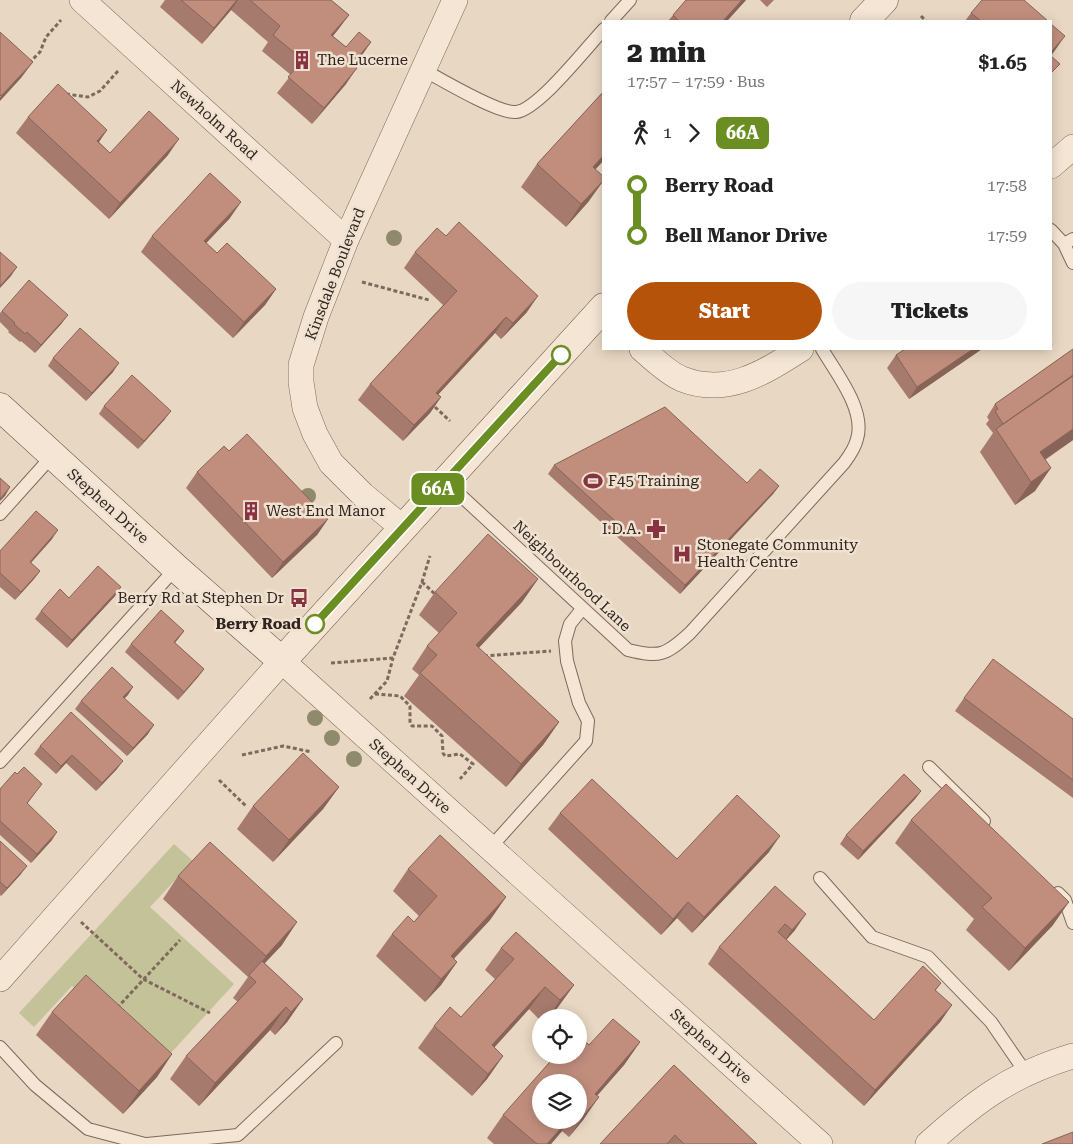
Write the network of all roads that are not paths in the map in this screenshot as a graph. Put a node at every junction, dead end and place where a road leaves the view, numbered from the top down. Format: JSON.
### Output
{"nodes":[{"id":1,"x":82,"y":0,"type":"edge"},
{"id":2,"x":455,"y":0,"type":"edge"},
{"id":3,"x":630,"y":0,"type":"edge"},
{"id":4,"x":884,"y":0,"type":"edge"},
{"id":5,"x":611,"y":20,"type":"edge"},
{"id":6,"x":865,"y":20,"type":"edge"},
{"id":7,"x":602,"y":31,"type":"edge"},
{"id":8,"x":422,"y":69,"type":"junction"},
{"id":9,"x":1073,"y":147,"type":"edge"},
{"id":10,"x":1052,"y":165,"type":"edge"},
{"id":11,"x":1052,"y":231,"type":"edge"},
{"id":12,"x":346,"y":240,"type":"junction"},
{"id":13,"x":1068,"y":242,"type":"edge"},
{"id":14,"x":1073,"y":264,"type":"edge"},
{"id":15,"x":602,"y":312,"type":"edge"},
{"id":16,"x":643,"y":350,"type":"edge"},
{"id":17,"x":799,"y":350,"type":"edge"},
{"id":18,"x":823,"y":350,"type":"edge"},
{"id":19,"x":0,"y":407,"type":"edge"},
{"id":20,"x":53,"y":455,"type":"junction"},
{"id":21,"x":446,"y":481,"type":"junction"},
{"id":22,"x":0,"y":514,"type":"edge"},
{"id":23,"x":403,"y":528,"type":"junction"},
{"id":24,"x":176,"y":568,"type":"junction"},
{"id":25,"x":582,"y":609,"type":"junction"},
{"id":26,"x":282,"y":660,"type":"junction"},
{"id":27,"x":0,"y":762,"type":"edge"},
{"id":28,"x":929,"y":767,"type":"dead end"},
{"id":29,"x":990,"y":827,"type":"edge"},
{"id":30,"x":490,"y":848,"type":"junction"},
{"id":31,"x":820,"y":878,"type":"dead end"},
{"id":32,"x":1051,"y":887,"type":"edge"},
{"id":33,"x":1073,"y":923,"type":"edge"},
{"id":34,"x":0,"y":979,"type":"edge"},
{"id":35,"x":336,"y":1043,"type":"dead end"},
{"id":36,"x":0,"y":1047,"type":"edge"},
{"id":37,"x":1073,"y":1056,"type":"edge"},
{"id":38,"x":1026,"y":1073,"type":"junction"},
{"id":39,"x":146,"y":1144,"type":"edge"},
{"id":40,"x":820,"y":1144,"type":"edge"},
{"id":41,"x":928,"y":1144,"type":"edge"}],
"edges":[{"from":1,"to":12,"type":"street","name":"Newholm Road"},
{"from":2,"to":8,"type":"street","name":"Kinsdale Boulevard"},
{"from":3,"to":5,"type":"lane"},
{"from":4,"to":6,"type":"street"},
{"from":7,"to":8,"type":"lane"},
{"from":8,"to":12,"type":"street","name":"Kinsdale Boulevard"},
{"from":9,"to":10,"type":"street"},
{"from":11,"to":13,"type":"lane"},
{"from":12,"to":23,"type":"street","name":"Kinsdale Boulevard"},
{"from":13,"to":14,"type":"lane"},
{"from":15,"to":21,"type":"street"},
{"from":16,"to":17,"type":"street"},
{"from":18,"to":25,"type":"lane","name":"Neighbourhood Lane"},
{"from":19,"to":20,"type":"street","name":"Stephen Drive"},
{"from":20,"to":22,"type":"lane"},
{"from":20,"to":24,"type":"street","name":"Stephen Drive"},
{"from":21,"to":23,"type":"street"},
{"from":21,"to":25,"type":"lane","name":"Neighbourhood Lane"},
{"from":23,"to":26,"type":"street"},
{"from":24,"to":26,"type":"street","name":"Stephen Drive"},
{"from":24,"to":27,"type":"lane"},
{"from":25,"to":30,"type":"lane"},
{"from":26,"to":30,"type":"street","name":"Stephen Drive"},
{"from":26,"to":34,"type":"street"},
{"from":28,"to":29,"type":"lane"},
{"from":30,"to":40,"type":"street","name":"Stephen Drive"},
{"from":31,"to":38,"type":"lane"},
{"from":32,"to":33,"type":"lane"},
{"from":35,"to":39,"type":"lane"},
{"from":36,"to":39,"type":"lane"},
{"from":37,"to":38,"type":"street"},
{"from":38,"to":41,"type":"street"}]}
